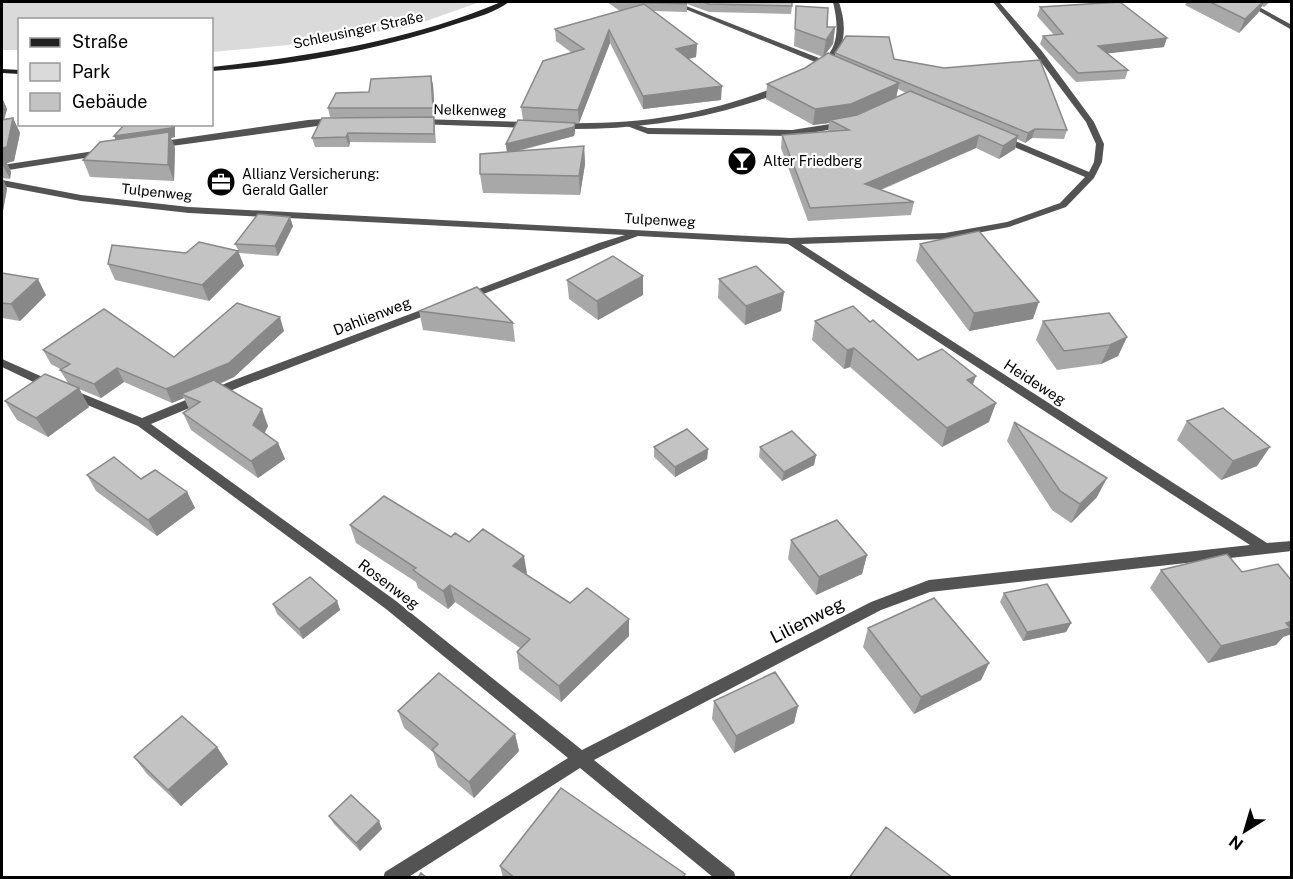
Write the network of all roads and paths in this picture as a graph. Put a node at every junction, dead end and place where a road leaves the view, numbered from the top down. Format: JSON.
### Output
{"nodes":[{"id":1,"x":506,"y":2,"type":"edge"},
{"id":2,"x":671,"y":2,"type":"edge"},
{"id":3,"x":836,"y":2,"type":"edge"},
{"id":4,"x":996,"y":2,"type":"edge"},
{"id":5,"x":1246,"y":2,"type":"edge"},
{"id":6,"x":1292,"y":28,"type":"edge"},
{"id":7,"x":825,"y":63,"type":"junction"},
{"id":8,"x":836,"y":68,"type":"edge"},
{"id":9,"x":213,"y":69,"type":"edge"},
{"id":10,"x":2,"y":71,"type":"edge"},
{"id":11,"x":18,"y":72,"type":"edge"},
{"id":12,"x":811,"y":73,"type":"edge"},
{"id":13,"x":793,"y":83,"type":"edge"},
{"id":14,"x":347,"y":121,"type":"edge"},
{"id":15,"x":405,"y":122,"type":"edge"},
{"id":16,"x":851,"y":124,"type":"edge"},
{"id":17,"x":544,"y":125,"type":"edge"},
{"id":18,"x":555,"y":126,"type":"edge"},
{"id":19,"x":631,"y":126,"type":"junction"},
{"id":20,"x":994,"y":135,"type":"edge"},
{"id":21,"x":145,"y":147,"type":"edge"},
{"id":22,"x":110,"y":152,"type":"edge"},
{"id":23,"x":2,"y":168,"type":"edge"},
{"id":24,"x":1090,"y":176,"type":"junction"},
{"id":25,"x":2,"y":183,"type":"edge"},
{"id":26,"x":649,"y":233,"type":"junction"},
{"id":27,"x":790,"y":241,"type":"junction"},
{"id":28,"x":460,"y":299,"type":"edge"},
{"id":29,"x":439,"y":307,"type":"edge"},
{"id":30,"x":2,"y":363,"type":"edge"},
{"id":31,"x":142,"y":423,"type":"junction"},
{"id":32,"x":1292,"y":546,"type":"edge"},
{"id":33,"x":1264,"y":548,"type":"junction"},
{"id":34,"x":582,"y":758,"type":"junction"},
{"id":35,"x":391,"y":878,"type":"edge"},
{"id":36,"x":728,"y":878,"type":"edge"}],
"edges":[{"from":1,"to":9,"type":"main road","name":"Schleusinger Straße"},
{"from":2,"to":7,"type":"street"},
{"from":3,"to":7,"type":"street"},
{"from":4,"to":24,"type":"street","name":"Tulpenweg"},
{"from":5,"to":6,"type":"street"},
{"from":7,"to":8,"type":"street"},
{"from":7,"to":12,"type":"street"},
{"from":10,"to":11,"type":"main road"},
{"from":13,"to":19,"type":"street"},
{"from":14,"to":21,"type":"street"},
{"from":15,"to":17,"type":"street","name":"Nelkenweg"},
{"from":16,"to":19,"type":"street"},
{"from":18,"to":19,"type":"street"},
{"from":20,"to":24,"type":"street"},
{"from":22,"to":23,"type":"street"},
{"from":24,"to":27,"type":"street","name":"Tulpenweg"},
{"from":25,"to":26,"type":"street","name":"Tulpenweg"},
{"from":26,"to":27,"type":"street","name":"Tulpenweg"},
{"from":26,"to":28,"type":"street"},
{"from":27,"to":33,"type":"street","name":"Heideweg"},
{"from":29,"to":31,"type":"street","name":"Dahlienweg"},
{"from":30,"to":31,"type":"street","name":"Rosenweg"},
{"from":31,"to":34,"type":"street","name":"Rosenweg"},
{"from":32,"to":33,"type":"street","name":"Lilienweg"},
{"from":33,"to":34,"type":"street","name":"Lilienweg"},
{"from":34,"to":35,"type":"street","name":"Lilienweg"},
{"from":34,"to":36,"type":"street","name":"Rosenweg"}]}
